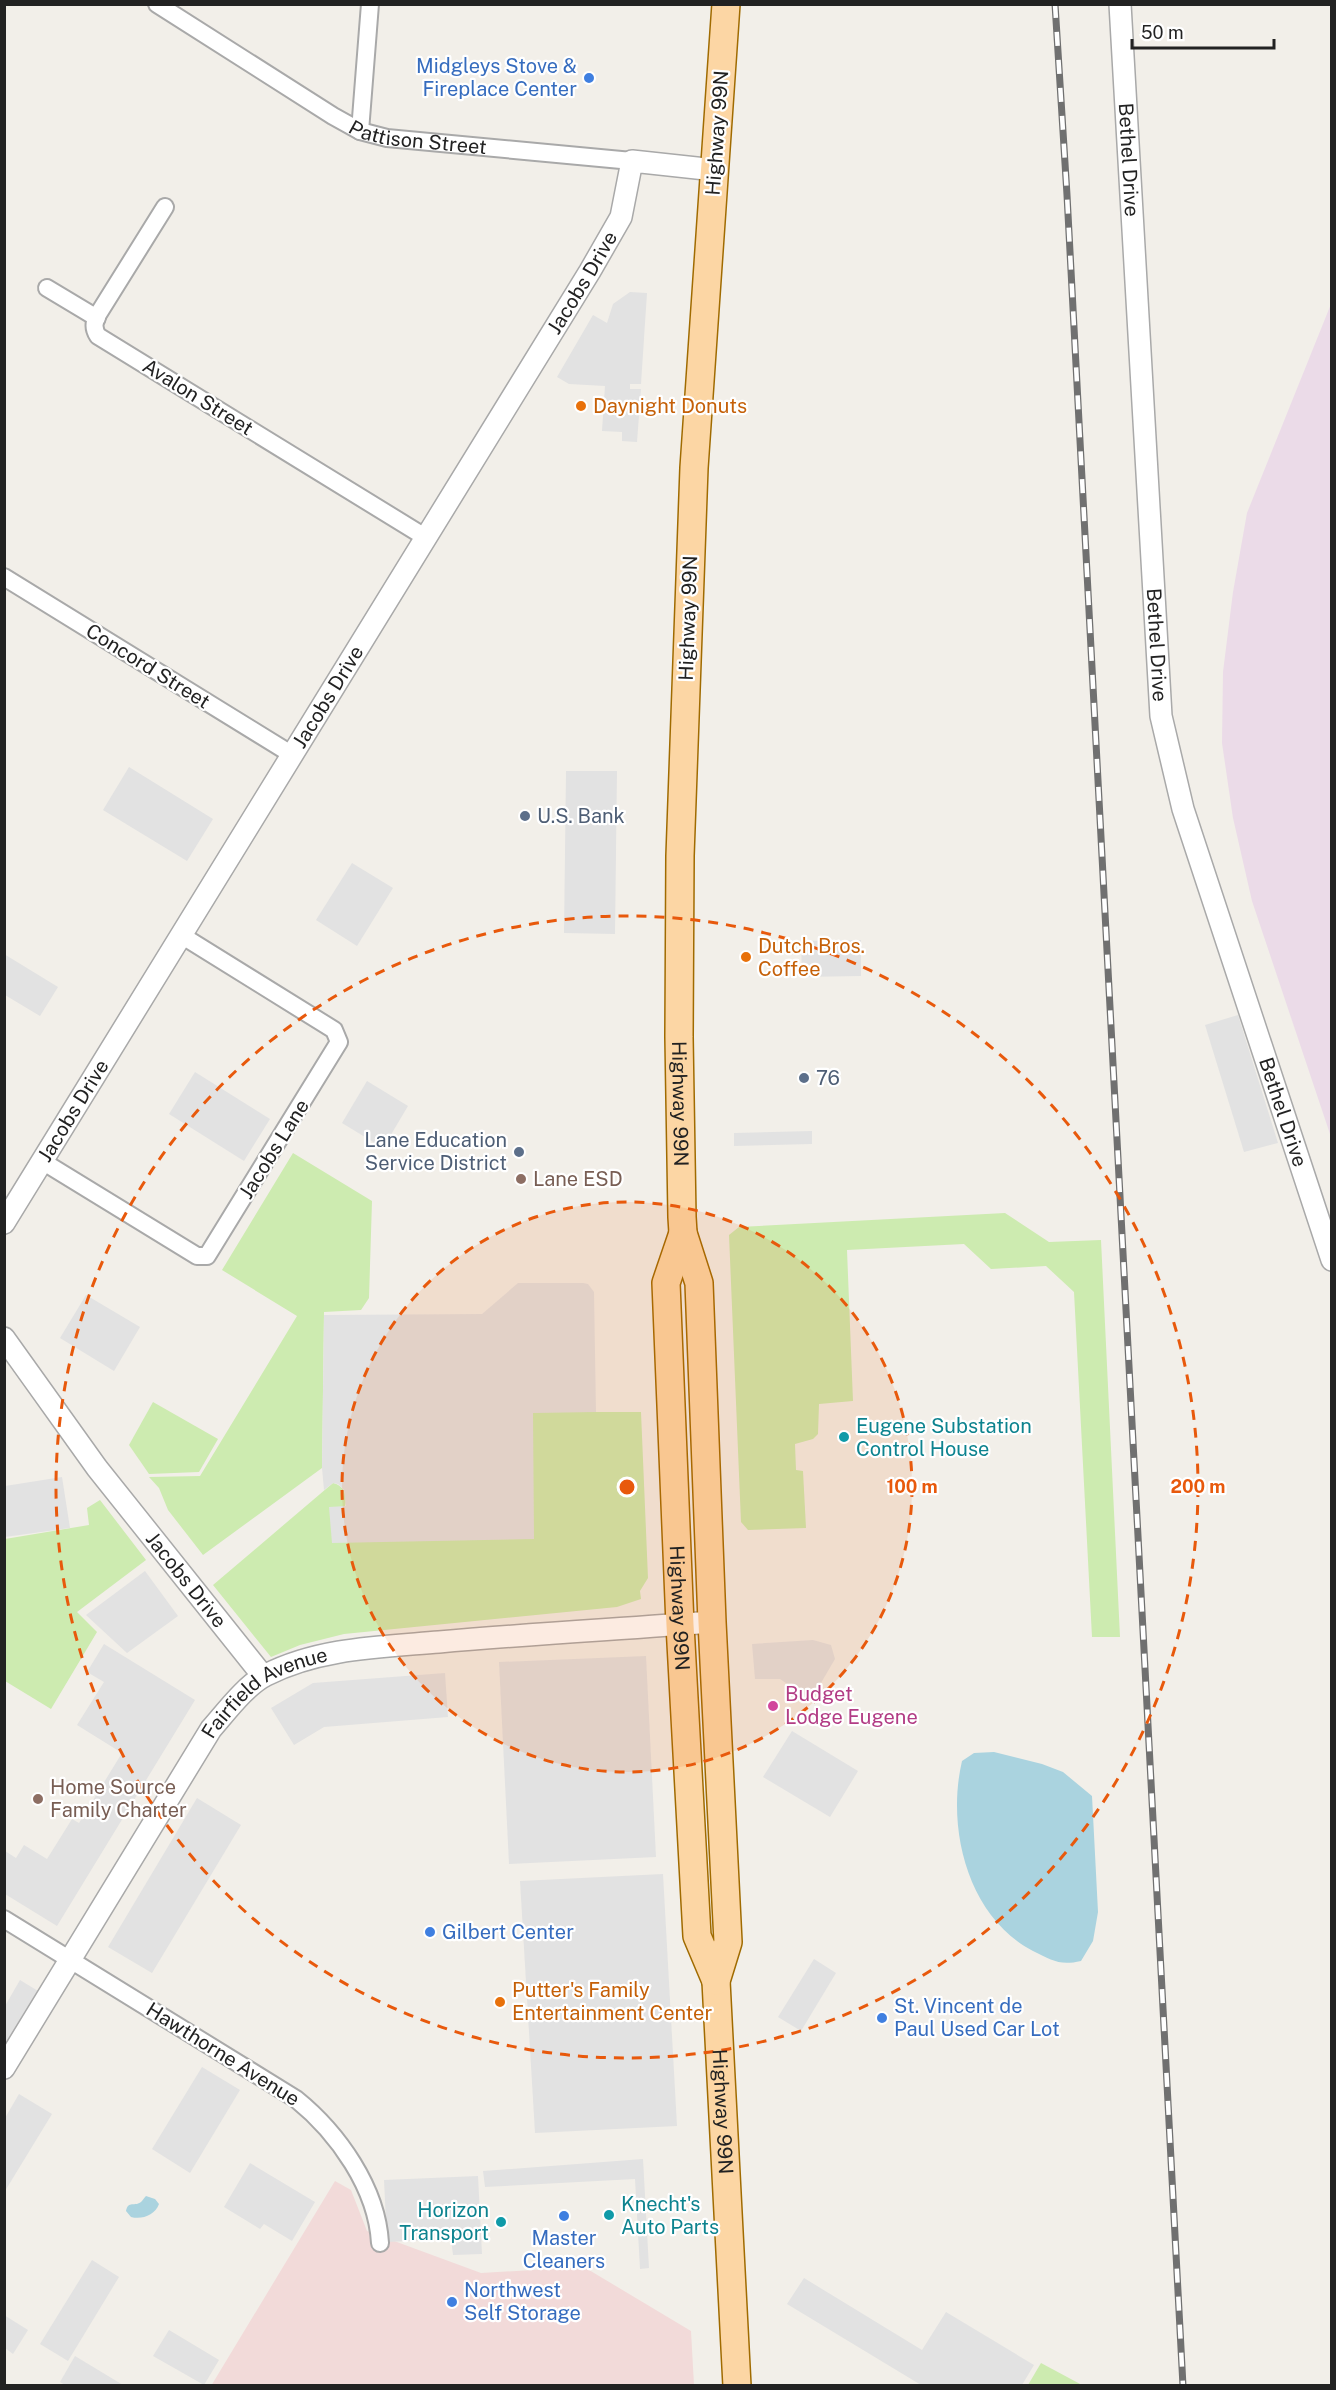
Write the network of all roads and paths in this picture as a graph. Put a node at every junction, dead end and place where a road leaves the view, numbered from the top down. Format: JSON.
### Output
{"nodes":[{"id":1,"x":157,"y":4,"type":"edge"},
{"id":2,"x":370,"y":4,"type":"edge"},
{"id":3,"x":726,"y":4,"type":"edge"},
{"id":4,"x":1120,"y":4,"type":"edge"},
{"id":5,"x":360,"y":131,"type":"junction"},
{"id":6,"x":632,"y":161,"type":"junction"},
{"id":7,"x":715,"y":170,"type":"junction"},
{"id":8,"x":165,"y":207,"type":"dead end"},
{"id":9,"x":47,"y":288,"type":"dead end"},
{"id":10,"x":97,"y":318,"type":"junction"},
{"id":11,"x":425,"y":537,"type":"junction"},
{"id":12,"x":6,"y":581,"type":"edge"},
{"id":13,"x":291,"y":754,"type":"junction"},
{"id":14,"x":181,"y":935,"type":"junction"},
{"id":15,"x":42,"y":1161,"type":"junction"},
{"id":16,"x":4,"y":1223,"type":"edge"},
{"id":17,"x":683,"y":1233,"type":"junction"},
{"id":18,"x":1332,"y":1260,"type":"edge"},
{"id":19,"x":4,"y":1338,"type":"edge"},
{"id":20,"x":712,"y":1622,"type":"junction"},
{"id":21,"x":680,"y":1625,"type":"junction"},
{"id":22,"x":263,"y":1676,"type":"junction"},
{"id":23,"x":4,"y":1919,"type":"edge"},
{"id":24,"x":71,"y":1959,"type":"junction"},
{"id":25,"x":716,"y":1981,"type":"junction"},
{"id":26,"x":4,"y":2068,"type":"edge"},
{"id":27,"x":380,"y":2242,"type":"dead end"},
{"id":28,"x":737,"y":2385,"type":"edge"}],
"edges":[{"from":1,"to":5,"type":"street","name":"Pattison Street"},
{"from":2,"to":5,"type":"street"},
{"from":3,"to":7,"type":"main road","name":"Highway 99N"},
{"from":4,"to":18,"type":"street","name":"Bethel Drive"},
{"from":5,"to":6,"type":"street","name":"Pattison Street"},
{"from":6,"to":7,"type":"street","name":"Pattison Street"},
{"from":6,"to":11,"type":"street","name":"Jacobs Drive"},
{"from":7,"to":17,"type":"main road","name":"Highway 99N"},
{"from":8,"to":10,"type":"street"},
{"from":9,"to":10,"type":"street"},
{"from":10,"to":11,"type":"street","name":"Avalon Street"},
{"from":11,"to":13,"type":"street","name":"Jacobs Drive"},
{"from":12,"to":13,"type":"street","name":"Concord Street"},
{"from":13,"to":14,"type":"street","name":"Jacobs Drive"},
{"from":14,"to":15,"type":"street","name":"Jacobs Drive"},
{"from":14,"to":15,"type":"street","name":"Jacobs Lane"},
{"from":15,"to":16,"type":"street","name":"Jacobs Drive"},
{"from":17,"to":20,"type":"main road","name":"Highway 99N"},
{"from":17,"to":21,"type":"main road","name":"Highway 99N"},
{"from":19,"to":22,"type":"street","name":"Jacobs Drive"},
{"from":20,"to":21,"type":"street","name":"Fairfield Avenue"},
{"from":20,"to":25,"type":"main road","name":"Highway 99N"},
{"from":21,"to":22,"type":"street","name":"Fairfield Avenue"},
{"from":21,"to":25,"type":"main road","name":"Highway 99N"},
{"from":22,"to":24,"type":"street","name":"Fairfield Avenue"},
{"from":23,"to":24,"type":"street","name":"Hawthorne Avenue"},
{"from":24,"to":26,"type":"street","name":"Fairfield Avenue"},
{"from":24,"to":27,"type":"street","name":"Hawthorne Avenue"},
{"from":25,"to":28,"type":"main road","name":"Highway 99N"}]}
